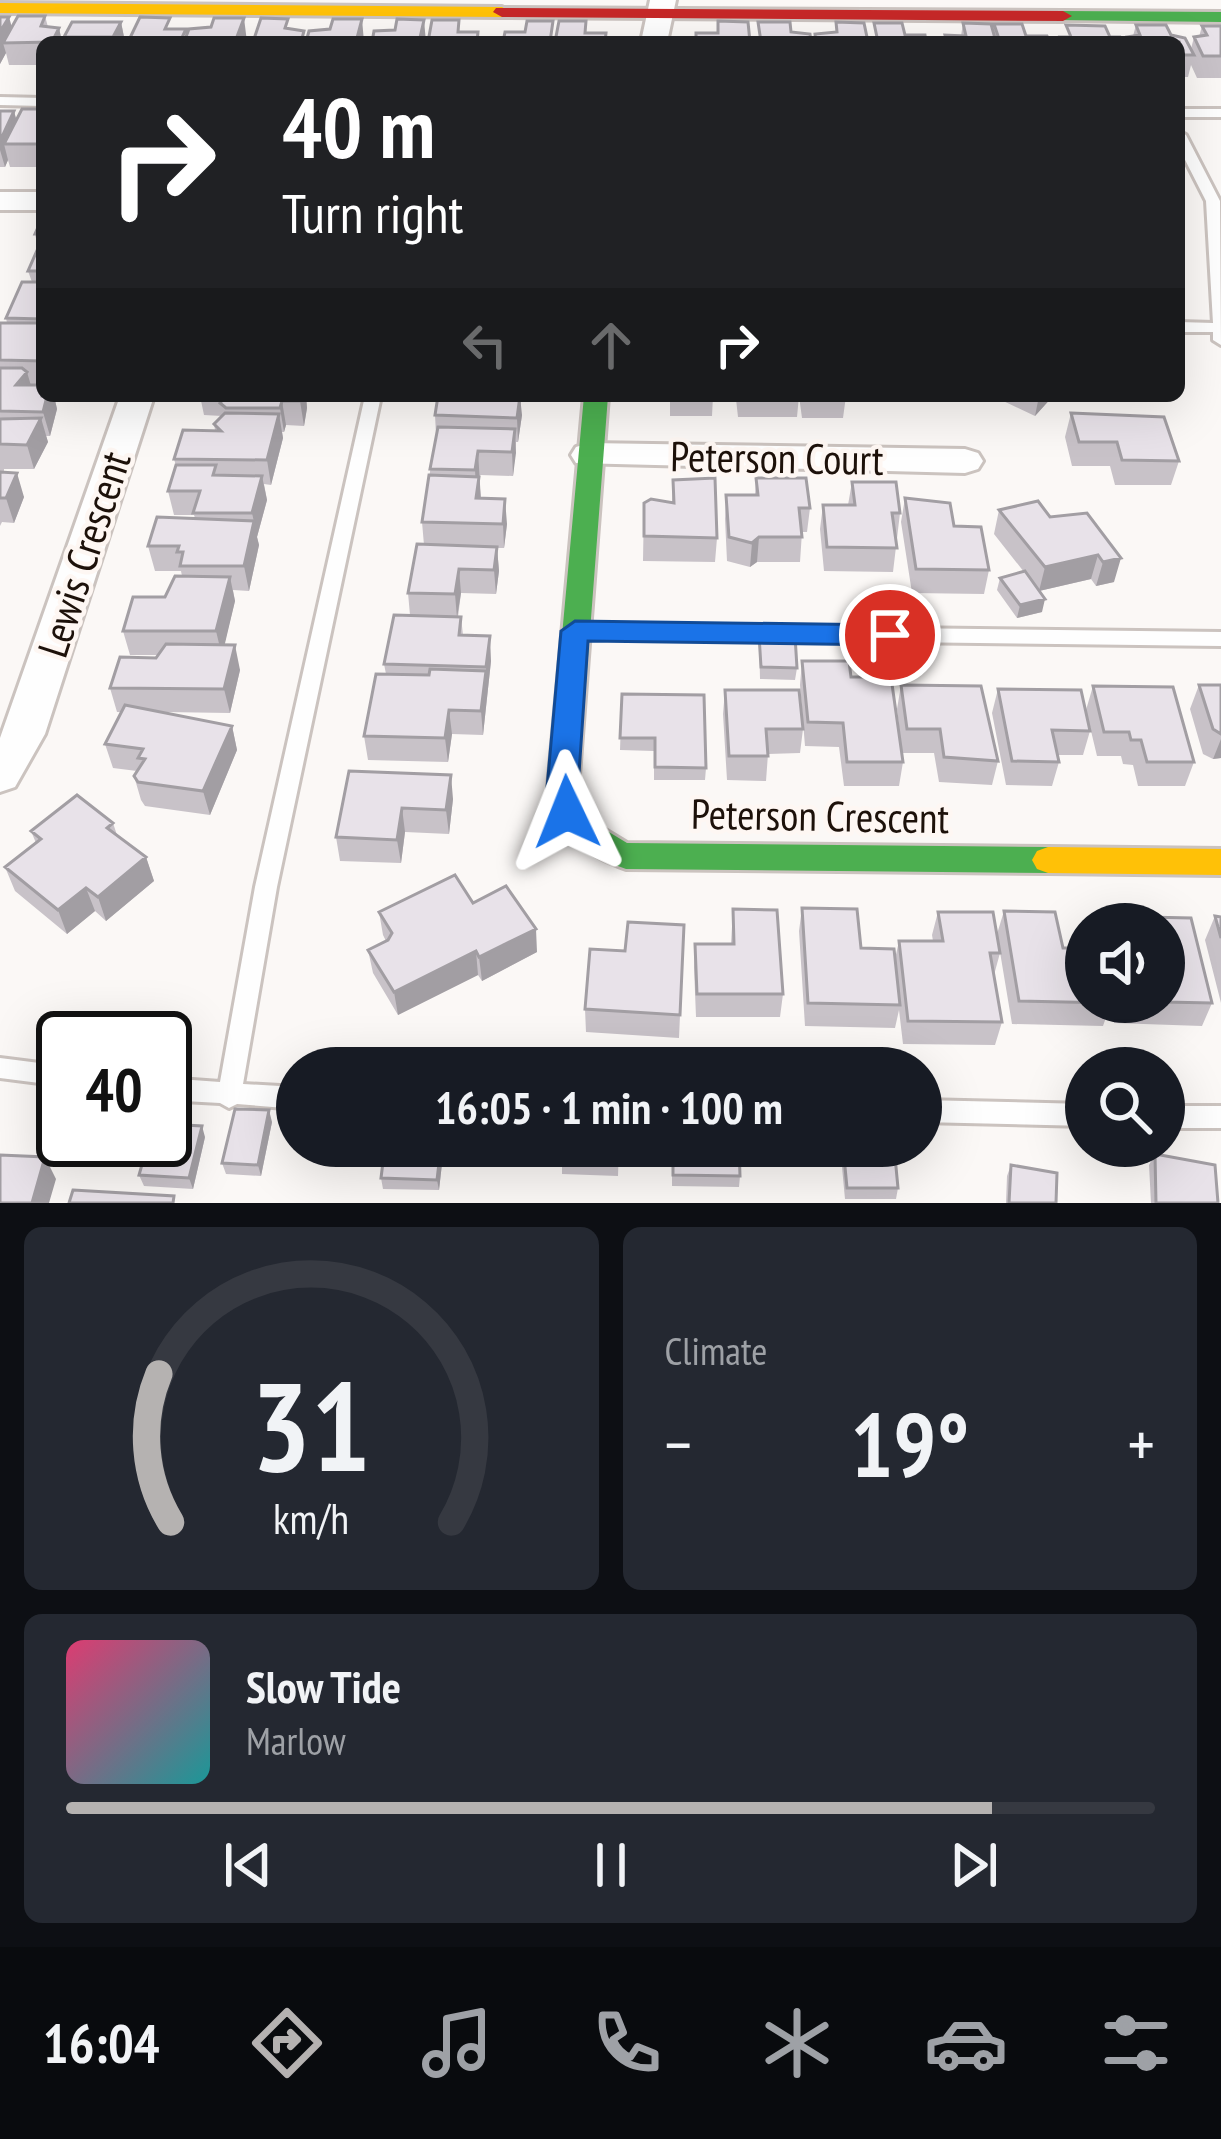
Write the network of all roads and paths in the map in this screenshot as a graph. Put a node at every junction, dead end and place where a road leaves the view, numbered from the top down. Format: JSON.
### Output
{"nodes":[{"id":1,"x":661,"y":7,"type":"edge"},
{"id":2,"x":0,"y":8,"type":"edge"},
{"id":3,"x":1221,"y":16,"type":"edge"},
{"id":4,"x":0,"y":101,"type":"edge"},
{"id":5,"x":36,"y":102,"type":"edge"},
{"id":6,"x":1185,"y":113,"type":"edge"},
{"id":7,"x":1221,"y":113,"type":"edge"},
{"id":8,"x":1185,"y":147,"type":"edge"},
{"id":9,"x":36,"y":202,"type":"edge"},
{"id":10,"x":3,"y":207,"type":"edge"},
{"id":11,"x":1185,"y":327,"type":"edge"},
{"id":12,"x":1220,"y":328,"type":"edge"},
{"id":13,"x":1221,"y":340,"type":"edge"},
{"id":14,"x":135,"y":402,"type":"edge"},
{"id":15,"x":372,"y":402,"type":"edge"},
{"id":16,"x":595,"y":402,"type":"edge"},
{"id":17,"x":589,"y":455,"type":"junction"},
{"id":18,"x":965,"y":461,"type":"dead end"},
{"id":19,"x":575,"y":631,"type":"junction"},
{"id":20,"x":1221,"y":639,"type":"edge"},
{"id":21,"x":0,"y":775,"type":"edge"},
{"id":22,"x":1221,"y":862,"type":"edge"},
{"id":23,"x":0,"y":1068,"type":"edge"},
{"id":24,"x":36,"y":1073,"type":"edge"},
{"id":25,"x":192,"y":1092,"type":"edge"},
{"id":26,"x":229,"y":1096,"type":"junction"},
{"id":27,"x":276,"y":1097,"type":"edge"},
{"id":28,"x":942,"y":1112,"type":"edge"},
{"id":29,"x":1065,"y":1115,"type":"edge"},
{"id":30,"x":1185,"y":1117,"type":"edge"},
{"id":31,"x":1221,"y":1117,"type":"edge"}],
"edges":[{"from":1,"to":2,"type":"street"},
{"from":1,"to":3,"type":"street"},
{"from":4,"to":5,"type":"lane"},
{"from":6,"to":7,"type":"lane"},
{"from":8,"to":12,"type":"lane"},
{"from":9,"to":10,"type":"street"},
{"from":11,"to":12,"type":"lane"},
{"from":12,"to":13,"type":"lane"},
{"from":14,"to":21,"type":"street","name":"Lewis Crescent"},
{"from":15,"to":26,"type":"lane"},
{"from":16,"to":17,"type":"street","name":"Peterson Crescent"},
{"from":17,"to":18,"type":"street","name":"Peterson Court"},
{"from":17,"to":19,"type":"street","name":"Peterson Crescent"},
{"from":19,"to":20,"type":"lane"},
{"from":19,"to":22,"type":"street","name":"Peterson Crescent"},
{"from":23,"to":24,"type":"lane"},
{"from":25,"to":26,"type":"lane"},
{"from":26,"to":27,"type":"lane"},
{"from":28,"to":29,"type":"lane"},
{"from":30,"to":31,"type":"lane"}]}
